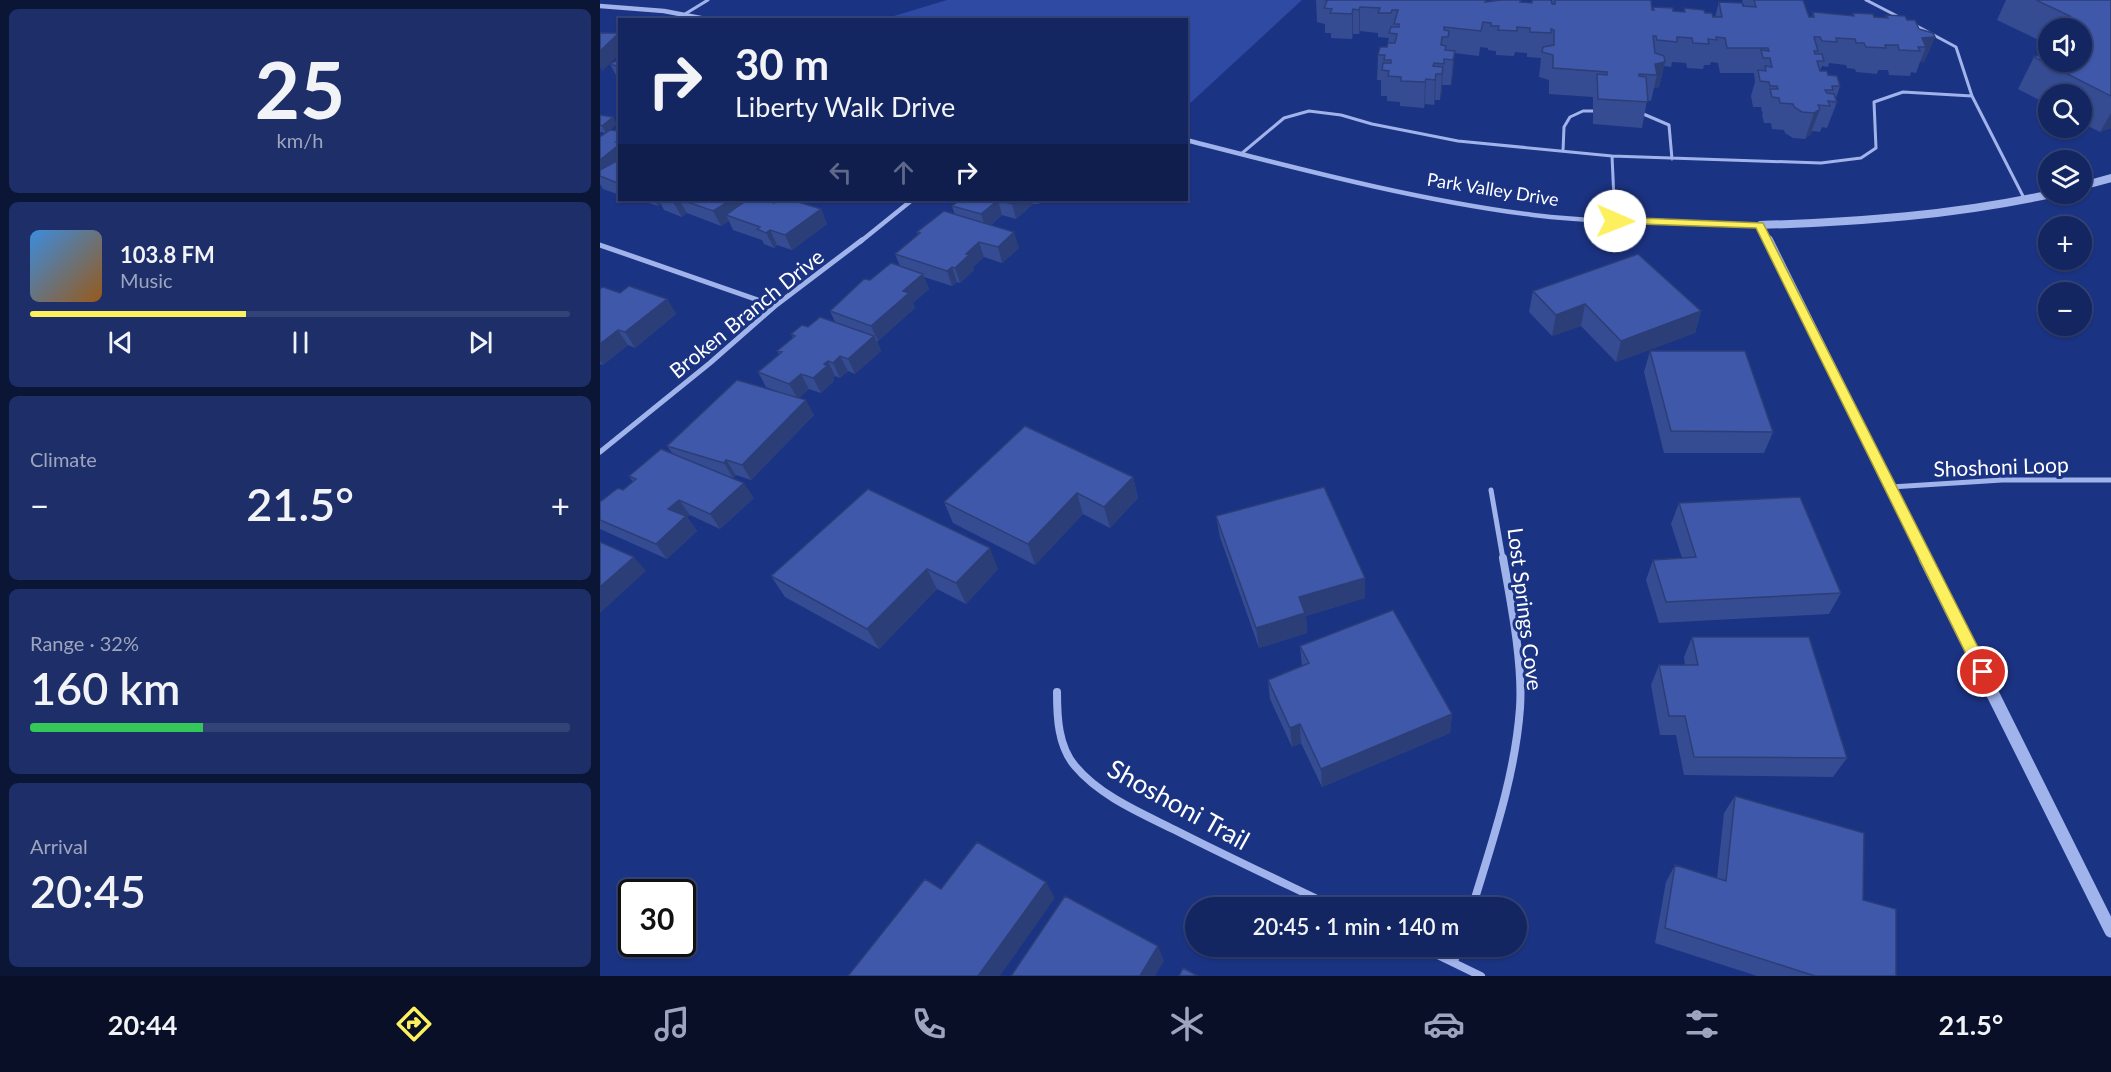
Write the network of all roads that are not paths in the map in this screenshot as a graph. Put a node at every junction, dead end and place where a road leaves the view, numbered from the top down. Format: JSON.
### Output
{"nodes":[{"id":1,"x":708,"y":0,"type":"edge"},
{"id":2,"x":1866,"y":0,"type":"edge"},
{"id":3,"x":600,"y":6,"type":"edge"},
{"id":4,"x":685,"y":14,"type":"junction"},
{"id":5,"x":702,"y":18,"type":"edge"},
{"id":6,"x":1972,"y":96,"type":"junction"},
{"id":7,"x":1593,"y":111,"type":"dead end"},
{"id":8,"x":1641,"y":113,"type":"edge"},
{"id":9,"x":1188,"y":141,"type":"edge"},
{"id":10,"x":1563,"y":151,"type":"junction"},
{"id":11,"x":1241,"y":154,"type":"junction"},
{"id":12,"x":1612,"y":156,"type":"junction"},
{"id":13,"x":1672,"y":159,"type":"junction"},
{"id":14,"x":2111,"y":178,"type":"edge"},
{"id":15,"x":2092,"y":183,"type":"edge"},
{"id":16,"x":2038,"y":197,"type":"edge"},
{"id":17,"x":2025,"y":200,"type":"junction"},
{"id":18,"x":911,"y":201,"type":"edge"},
{"id":19,"x":1615,"y":221,"type":"junction"},
{"id":20,"x":1760,"y":225,"type":"junction"},
{"id":21,"x":600,"y":245,"type":"edge"},
{"id":22,"x":775,"y":306,"type":"junction"},
{"id":23,"x":600,"y":452,"type":"edge"},
{"id":24,"x":2111,"y":480,"type":"edge"},
{"id":25,"x":1891,"y":487,"type":"junction"},
{"id":26,"x":1491,"y":490,"type":"dead end"},
{"id":27,"x":1057,"y":692,"type":"dead end"},
{"id":28,"x":1314,"y":897,"type":"edge"},
{"id":29,"x":1475,"y":897,"type":"edge"},
{"id":30,"x":2111,"y":931,"type":"edge"},
{"id":31,"x":1442,"y":957,"type":"edge"},
{"id":32,"x":1456,"y":957,"type":"edge"},
{"id":33,"x":1454,"y":963,"type":"junction"},
{"id":34,"x":1480,"y":976,"type":"edge"}],
"edges":[{"from":1,"to":4,"type":"lane"},
{"from":2,"to":6,"type":"lane"},
{"from":3,"to":4,"type":"street"},
{"from":4,"to":5,"type":"street"},
{"from":6,"to":13,"type":"lane"},
{"from":6,"to":17,"type":"lane"},
{"from":7,"to":10,"type":"lane"},
{"from":8,"to":13,"type":"lane"},
{"from":9,"to":11,"type":"street","name":"Park Valley Drive"},
{"from":10,"to":11,"type":"lane"},
{"from":10,"to":12,"type":"lane"},
{"from":11,"to":19,"type":"street","name":"Park Valley Drive"},
{"from":12,"to":13,"type":"lane"},
{"from":12,"to":19,"type":"lane"},
{"from":14,"to":15,"type":"street"},
{"from":16,"to":17,"type":"street","name":"Park Valley Drive"},
{"from":17,"to":20,"type":"street","name":"Park Valley Drive"},
{"from":18,"to":22,"type":"street","name":"Broken Branch Drive"},
{"from":19,"to":20,"type":"street","name":"Park Valley Drive"},
{"from":20,"to":25,"type":"street"},
{"from":21,"to":22,"type":"street"},
{"from":22,"to":23,"type":"street","name":"Broken Branch Drive"},
{"from":24,"to":25,"type":"street","name":"Shoshoni Loop"},
{"from":25,"to":30,"type":"street"},
{"from":26,"to":29,"type":"street","name":"Lost Springs Cove"},
{"from":27,"to":28,"type":"street","name":"Shoshoni Trail"},
{"from":31,"to":33,"type":"street"},
{"from":32,"to":33,"type":"street"},
{"from":33,"to":34,"type":"street"}]}
